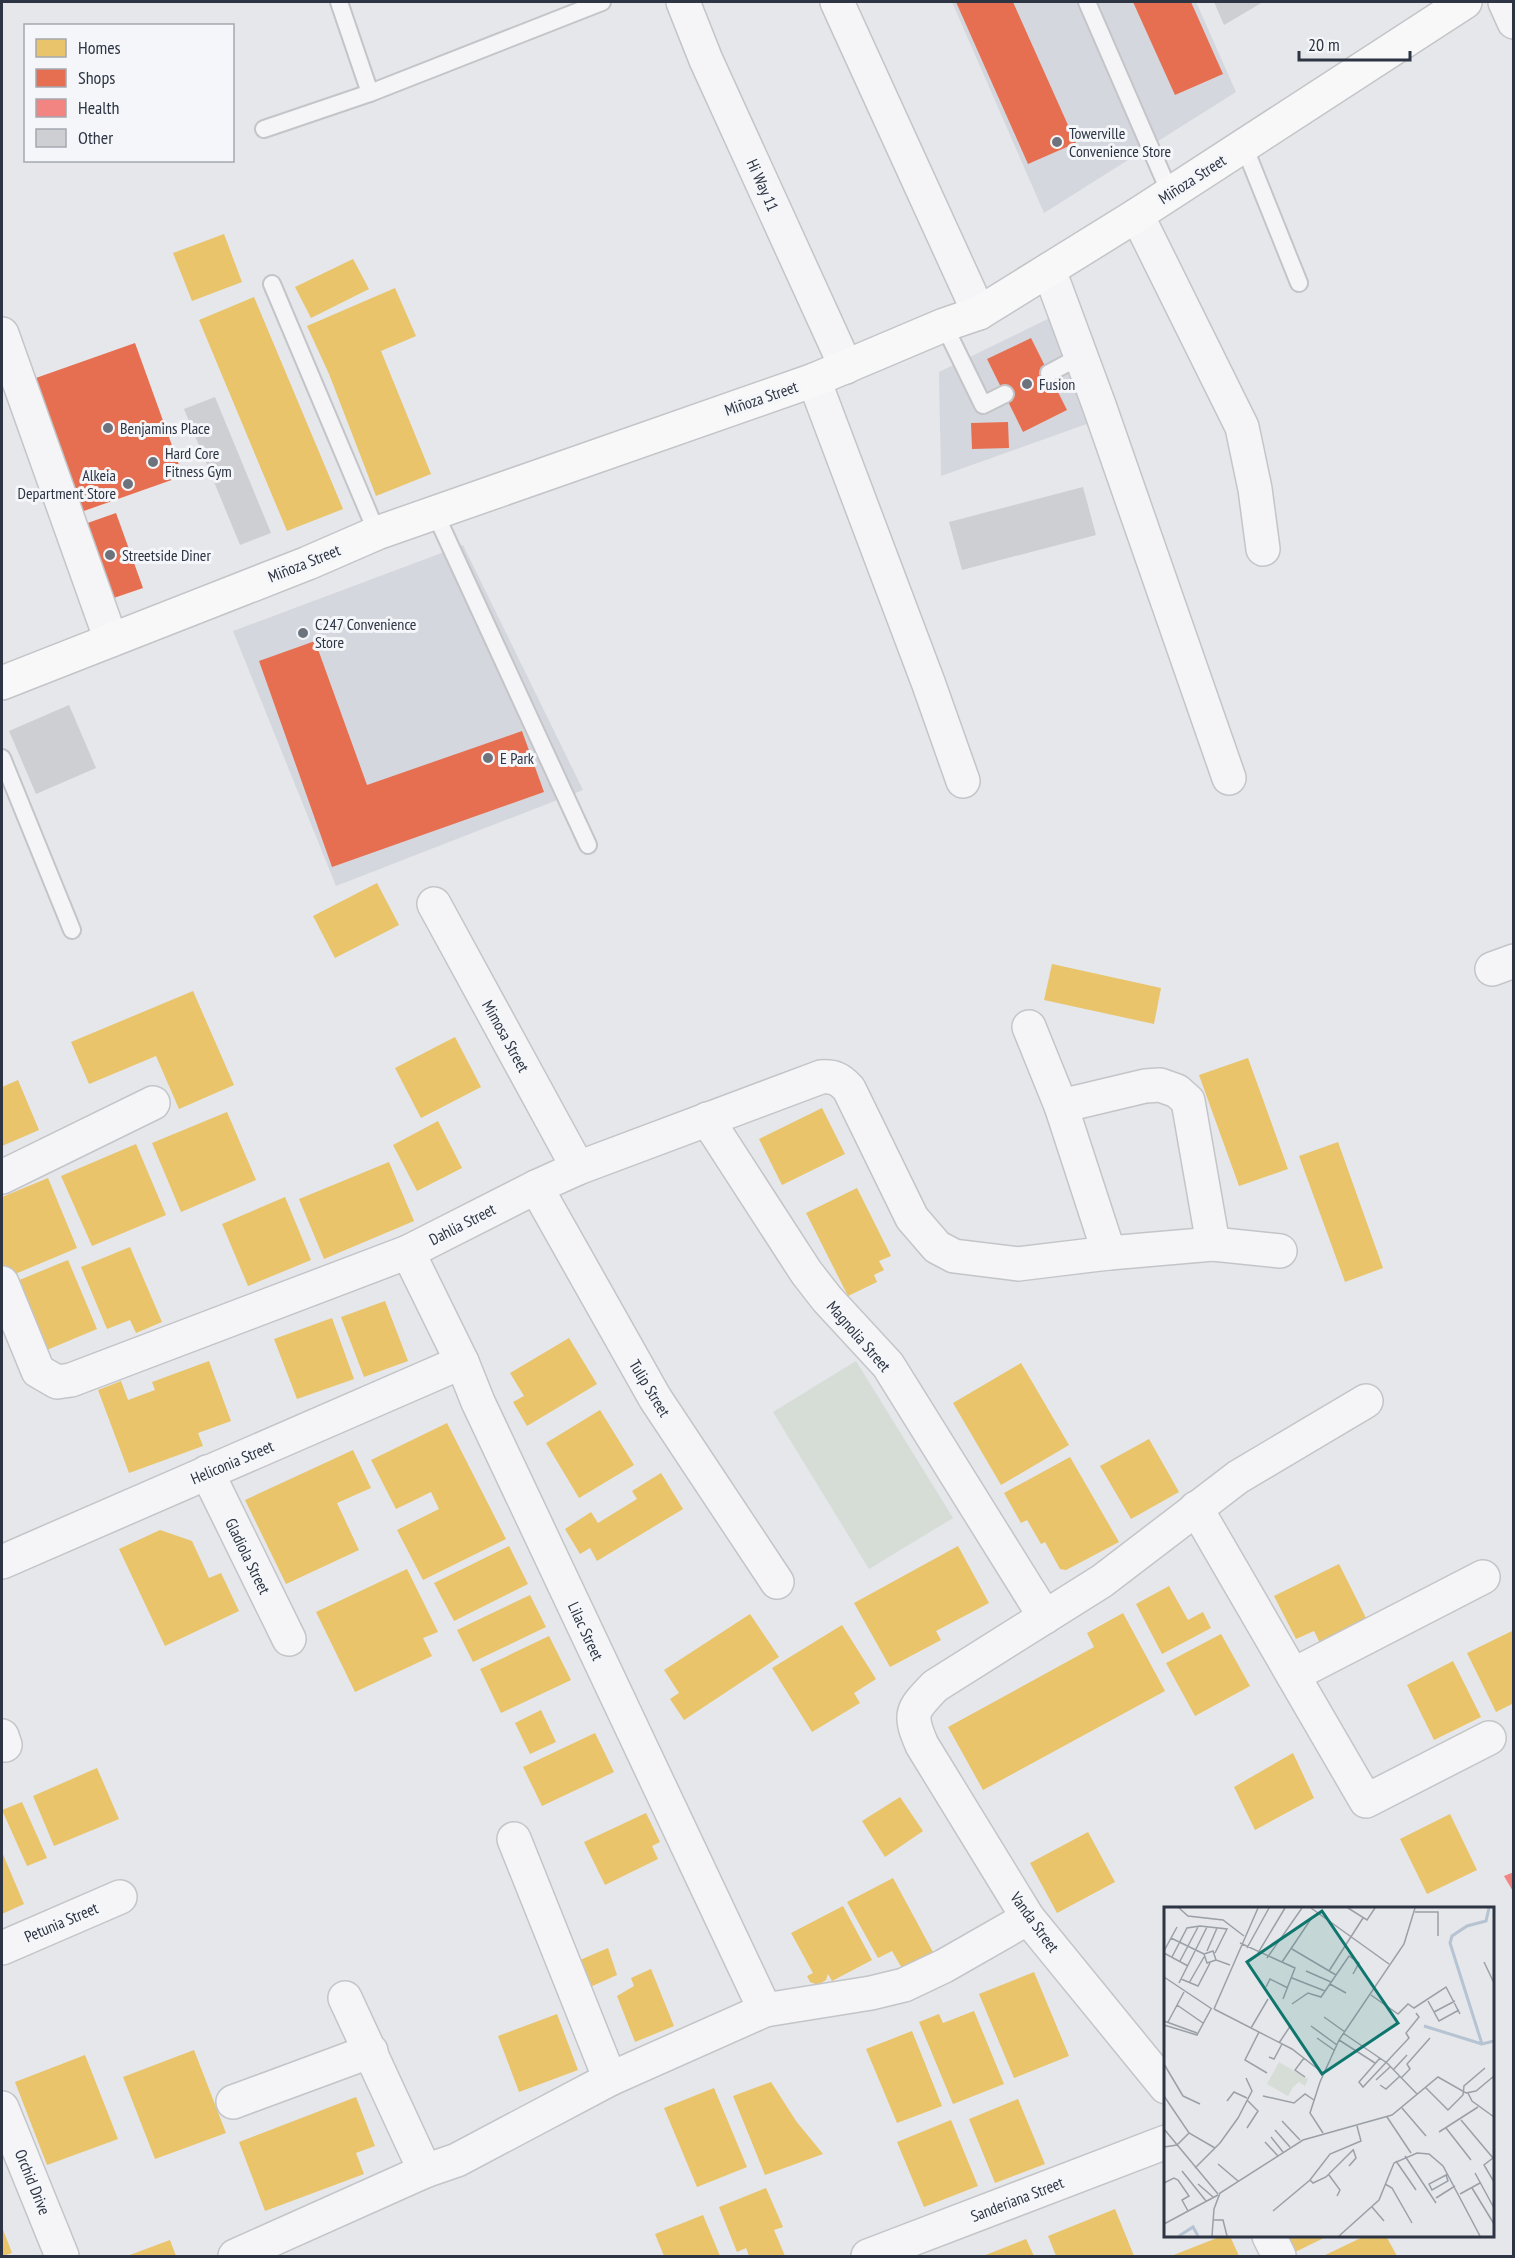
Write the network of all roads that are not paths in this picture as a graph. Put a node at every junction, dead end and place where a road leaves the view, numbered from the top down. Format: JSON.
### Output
{"nodes":[{"id":1,"x":339,"y":2,"type":"edge"},
{"id":2,"x":683,"y":2,"type":"edge"},
{"id":3,"x":837,"y":2,"type":"edge"},
{"id":4,"x":1087,"y":2,"type":"edge"},
{"id":5,"x":1465,"y":2,"type":"edge"},
{"id":6,"x":1505,"y":2,"type":"edge"},
{"id":7,"x":592,"y":4,"type":"edge"},
{"id":8,"x":1514,"y":22,"type":"edge"},
{"id":9,"x":370,"y":93,"type":"junction"},
{"id":10,"x":264,"y":129,"type":"dead end"},
{"id":11,"x":1244,"y":146,"type":"junction"},
{"id":12,"x":1170,"y":193,"type":"junction"},
{"id":13,"x":1137,"y":215,"type":"junction"},
{"id":14,"x":1049,"y":270,"type":"junction"},
{"id":15,"x":1299,"y":283,"type":"dead end"},
{"id":16,"x":272,"y":284,"type":"dead end"},
{"id":17,"x":979,"y":313,"type":"junction"},
{"id":18,"x":944,"y":325,"type":"junction"},
{"id":19,"x":2,"y":334,"type":"edge"},
{"id":20,"x":1081,"y":356,"type":"junction"},
{"id":21,"x":846,"y":367,"type":"junction"},
{"id":22,"x":1049,"y":373,"type":"dead end"},
{"id":23,"x":814,"y":380,"type":"junction"},
{"id":24,"x":1005,"y":394,"type":"dead end"},
{"id":25,"x":435,"y":513,"type":"junction"},
{"id":26,"x":377,"y":533,"type":"junction"},
{"id":27,"x":1263,"y":549,"type":"dead end"},
{"id":28,"x":111,"y":640,"type":"junction"},
{"id":29,"x":2,"y":683,"type":"edge"},
{"id":30,"x":2,"y":758,"type":"edge"},
{"id":31,"x":1229,"y":778,"type":"dead end"},
{"id":32,"x":963,"y":782,"type":"dead end"},
{"id":33,"x":588,"y":845,"type":"dead end"},
{"id":34,"x":434,"y":904,"type":"dead end"},
{"id":35,"x":72,"y":930,"type":"dead end"},
{"id":36,"x":1029,"y":1027,"type":"dead end"},
{"id":37,"x":153,"y":1103,"type":"dead end"},
{"id":38,"x":1061,"y":1106,"type":"junction"},
{"id":39,"x":707,"y":1119,"type":"junction"},
{"id":40,"x":578,"y":1168,"type":"junction"},
{"id":41,"x":2,"y":1177,"type":"edge"},
{"id":42,"x":536,"y":1187,"type":"junction"},
{"id":43,"x":1214,"y":1244,"type":"junction"},
{"id":44,"x":1280,"y":1251,"type":"dead end"},
{"id":45,"x":408,"y":1252,"type":"junction"},
{"id":46,"x":1109,"y":1252,"type":"junction"},
{"id":47,"x":2,"y":1283,"type":"edge"},
{"id":48,"x":462,"y":1362,"type":"junction"},
{"id":49,"x":1366,"y":1401,"type":"dead end"},
{"id":50,"x":207,"y":1472,"type":"junction"},
{"id":51,"x":1196,"y":1508,"type":"junction"},
{"id":52,"x":2,"y":1562,"type":"edge"},
{"id":53,"x":1483,"y":1576,"type":"dead end"},
{"id":54,"x":777,"y":1582,"type":"dead end"},
{"id":55,"x":1045,"y":1617,"type":"junction"},
{"id":56,"x":289,"y":1639,"type":"dead end"},
{"id":57,"x":1293,"y":1675,"type":"junction"},
{"id":58,"x":1489,"y":1738,"type":"dead end"},
{"id":59,"x":513,"y":1839,"type":"dead end"},
{"id":60,"x":120,"y":1897,"type":"dead end"},
{"id":61,"x":1028,"y":1918,"type":"junction"},
{"id":62,"x":2,"y":1948,"type":"edge"},
{"id":63,"x":345,"y":1998,"type":"dead end"},
{"id":64,"x":765,"y":2010,"type":"junction"},
{"id":65,"x":370,"y":2051,"type":"junction"},
{"id":66,"x":610,"y":2079,"type":"junction"},
{"id":67,"x":1164,"y":2085,"type":"edge"},
{"id":68,"x":233,"y":2102,"type":"dead end"},
{"id":69,"x":5,"y":2126,"type":"edge"},
{"id":70,"x":1164,"y":2143,"type":"edge"},
{"id":71,"x":425,"y":2171,"type":"junction"},
{"id":72,"x":1270,"y":2237,"type":"edge"},
{"id":73,"x":62,"y":2256,"type":"edge"},
{"id":74,"x":235,"y":2256,"type":"edge"},
{"id":75,"x":868,"y":2256,"type":"edge"},
{"id":76,"x":1280,"y":2256,"type":"edge"}],
"edges":[{"from":1,"to":9,"type":"lane"},
{"from":2,"to":21,"type":"street","name":"Hi Way 11"},
{"from":3,"to":17,"type":"street"},
{"from":4,"to":12,"type":"lane"},
{"from":5,"to":11,"type":"main road","name":"Miñoza Street"},
{"from":6,"to":8,"type":"street"},
{"from":7,"to":9,"type":"lane"},
{"from":9,"to":10,"type":"lane"},
{"from":11,"to":12,"type":"main road","name":"Miñoza Street"},
{"from":11,"to":15,"type":"lane"},
{"from":12,"to":13,"type":"main road","name":"Miñoza Street"},
{"from":13,"to":14,"type":"main road","name":"Miñoza Street"},
{"from":13,"to":27,"type":"street"},
{"from":14,"to":17,"type":"main road","name":"Miñoza Street"},
{"from":14,"to":20,"type":"street"},
{"from":16,"to":26,"type":"lane"},
{"from":17,"to":18,"type":"main road","name":"Miñoza Street"},
{"from":18,"to":21,"type":"main road","name":"Miñoza Street"},
{"from":18,"to":24,"type":"lane"},
{"from":19,"to":28,"type":"street"},
{"from":20,"to":22,"type":"lane"},
{"from":20,"to":31,"type":"street"},
{"from":21,"to":23,"type":"main road","name":"Miñoza Street"},
{"from":23,"to":25,"type":"main road","name":"Miñoza Street"},
{"from":23,"to":32,"type":"street"},
{"from":25,"to":26,"type":"main road","name":"Miñoza Street"},
{"from":25,"to":33,"type":"lane"},
{"from":26,"to":28,"type":"main road","name":"Miñoza Street"},
{"from":28,"to":29,"type":"main road","name":"Miñoza Street"},
{"from":30,"to":35,"type":"lane"},
{"from":34,"to":40,"type":"street","name":"Mimosa Street"},
{"from":36,"to":38,"type":"street"},
{"from":37,"to":41,"type":"street"},
{"from":38,"to":43,"type":"street"},
{"from":38,"to":46,"type":"street"},
{"from":39,"to":40,"type":"street","name":"Dahlia Street"},
{"from":39,"to":46,"type":"street","name":"Dahlia Street"},
{"from":39,"to":55,"type":"street","name":"Magnolia Street"},
{"from":40,"to":42,"type":"street","name":"Dahlia Street"},
{"from":42,"to":45,"type":"street","name":"Dahlia Street"},
{"from":42,"to":54,"type":"street","name":"Tulip Street"},
{"from":43,"to":44,"type":"street"},
{"from":43,"to":46,"type":"street"},
{"from":45,"to":47,"type":"street","name":"Dahlia Street"},
{"from":45,"to":48,"type":"street","name":"Lilac Street"},
{"from":48,"to":50,"type":"street","name":"Heliconia Street"},
{"from":48,"to":64,"type":"street","name":"Lilac Street"},
{"from":49,"to":51,"type":"street"},
{"from":50,"to":52,"type":"street","name":"Heliconia Street"},
{"from":50,"to":56,"type":"street","name":"Gladiola Street"},
{"from":51,"to":55,"type":"street"},
{"from":51,"to":57,"type":"street"},
{"from":53,"to":57,"type":"street"},
{"from":55,"to":61,"type":"street","name":"Vanda Street"},
{"from":57,"to":58,"type":"street"},
{"from":59,"to":66,"type":"street"},
{"from":60,"to":62,"type":"street","name":"Petunia Street"},
{"from":61,"to":64,"type":"street"},
{"from":61,"to":67,"type":"street","name":"Vanda Street"},
{"from":63,"to":65,"type":"street"},
{"from":64,"to":66,"type":"street"},
{"from":65,"to":68,"type":"street"},
{"from":65,"to":71,"type":"street"},
{"from":66,"to":71,"type":"street"},
{"from":69,"to":73,"type":"street","name":"Orchid Drive"},
{"from":70,"to":75,"type":"street","name":"Sanderiana Street"},
{"from":71,"to":74,"type":"street"},
{"from":72,"to":76,"type":"street"}]}
